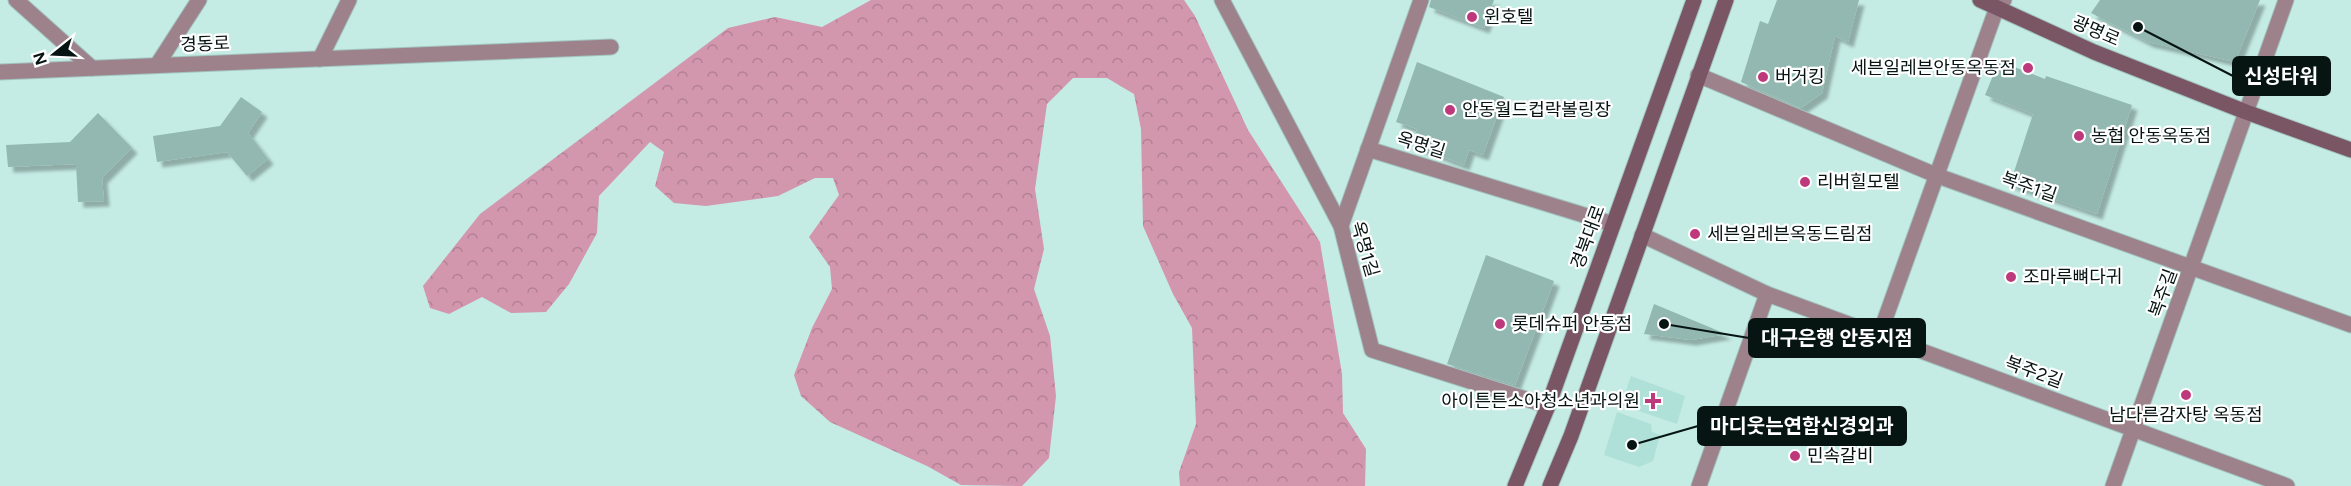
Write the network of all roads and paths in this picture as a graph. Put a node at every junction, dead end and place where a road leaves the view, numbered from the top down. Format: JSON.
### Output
{"nodes":[{"id":1,"x":16,"y":0,"type":"edge"},
{"id":2,"x":199,"y":0,"type":"edge"},
{"id":3,"x":349,"y":0,"type":"edge"},
{"id":4,"x":1221,"y":0,"type":"edge"},
{"id":5,"x":1421,"y":0,"type":"edge"},
{"id":6,"x":1694,"y":0,"type":"edge"},
{"id":7,"x":1726,"y":0,"type":"edge"},
{"id":8,"x":1980,"y":0,"type":"edge"},
{"id":9,"x":2286,"y":0,"type":"edge"},
{"id":10,"x":2000,"y":5,"type":"edge"},
{"id":11,"x":611,"y":47,"type":"dead end"},
{"id":12,"x":320,"y":58,"type":"junction"},
{"id":13,"x":157,"y":65,"type":"junction"},
{"id":14,"x":92,"y":68,"type":"junction"},
{"id":15,"x":0,"y":72,"type":"edge"},
{"id":16,"x":1698,"y":75,"type":"junction"},
{"id":17,"x":2246,"y":112,"type":"junction"},
{"id":18,"x":1368,"y":149,"type":"junction"},
{"id":19,"x":2351,"y":150,"type":"edge"},
{"id":20,"x":1938,"y":176,"type":"junction"},
{"id":21,"x":1613,"y":224,"type":"junction"},
{"id":22,"x":1341,"y":226,"type":"junction"},
{"id":23,"x":1642,"y":235,"type":"junction"},
{"id":24,"x":2193,"y":266,"type":"junction"},
{"id":25,"x":1767,"y":294,"type":"junction"},
{"id":26,"x":2351,"y":324,"type":"edge"},
{"id":27,"x":1880,"y":336,"type":"junction"},
{"id":28,"x":1548,"y":406,"type":"junction"},
{"id":29,"x":2134,"y":430,"type":"junction"},
{"id":30,"x":1701,"y":485,"type":"edge"},
{"id":31,"x":1515,"y":486,"type":"edge"},
{"id":32,"x":1550,"y":486,"type":"edge"},
{"id":33,"x":2113,"y":486,"type":"edge"},
{"id":34,"x":2287,"y":486,"type":"edge"}],
"edges":[{"from":1,"to":14,"type":"street"},
{"from":2,"to":13,"type":"street"},
{"from":3,"to":12,"type":"street"},
{"from":4,"to":22,"type":"street","name":"옥명1길"},
{"from":5,"to":18,"type":"street","name":"옥명길"},
{"from":6,"to":21,"type":"street","name":"경북대로"},
{"from":7,"to":16,"type":"street"},
{"from":8,"to":10,"type":"street","name":"광명로"},
{"from":9,"to":17,"type":"street","name":"복주길"},
{"from":10,"to":17,"type":"street","name":"광명로"},
{"from":10,"to":20,"type":"street"},
{"from":11,"to":12,"type":"street","name":"경동로"},
{"from":12,"to":13,"type":"street","name":"경동로"},
{"from":13,"to":14,"type":"street","name":"경동로"},
{"from":14,"to":15,"type":"street","name":"경동로"},
{"from":16,"to":20,"type":"street","name":"복주1길"},
{"from":16,"to":23,"type":"street"},
{"from":17,"to":19,"type":"street","name":"광명로"},
{"from":17,"to":24,"type":"street","name":"복주길"},
{"from":18,"to":21,"type":"street","name":"옥명길"},
{"from":18,"to":22,"type":"street"},
{"from":20,"to":24,"type":"street","name":"복주1길"},
{"from":20,"to":27,"type":"street"},
{"from":21,"to":28,"type":"street","name":"경북대로"},
{"from":22,"to":28,"type":"street","name":"옥명1길"},
{"from":23,"to":25,"type":"street","name":"복주2길"},
{"from":23,"to":32,"type":"street"},
{"from":24,"to":26,"type":"street","name":"복주1길"},
{"from":24,"to":29,"type":"street","name":"복주길"},
{"from":25,"to":27,"type":"street","name":"복주2길"},
{"from":25,"to":30,"type":"street"},
{"from":27,"to":29,"type":"street","name":"복주2길"},
{"from":28,"to":31,"type":"street","name":"경북대로"},
{"from":29,"to":33,"type":"street","name":"복주길"},
{"from":29,"to":34,"type":"street","name":"복주2길"}]}
